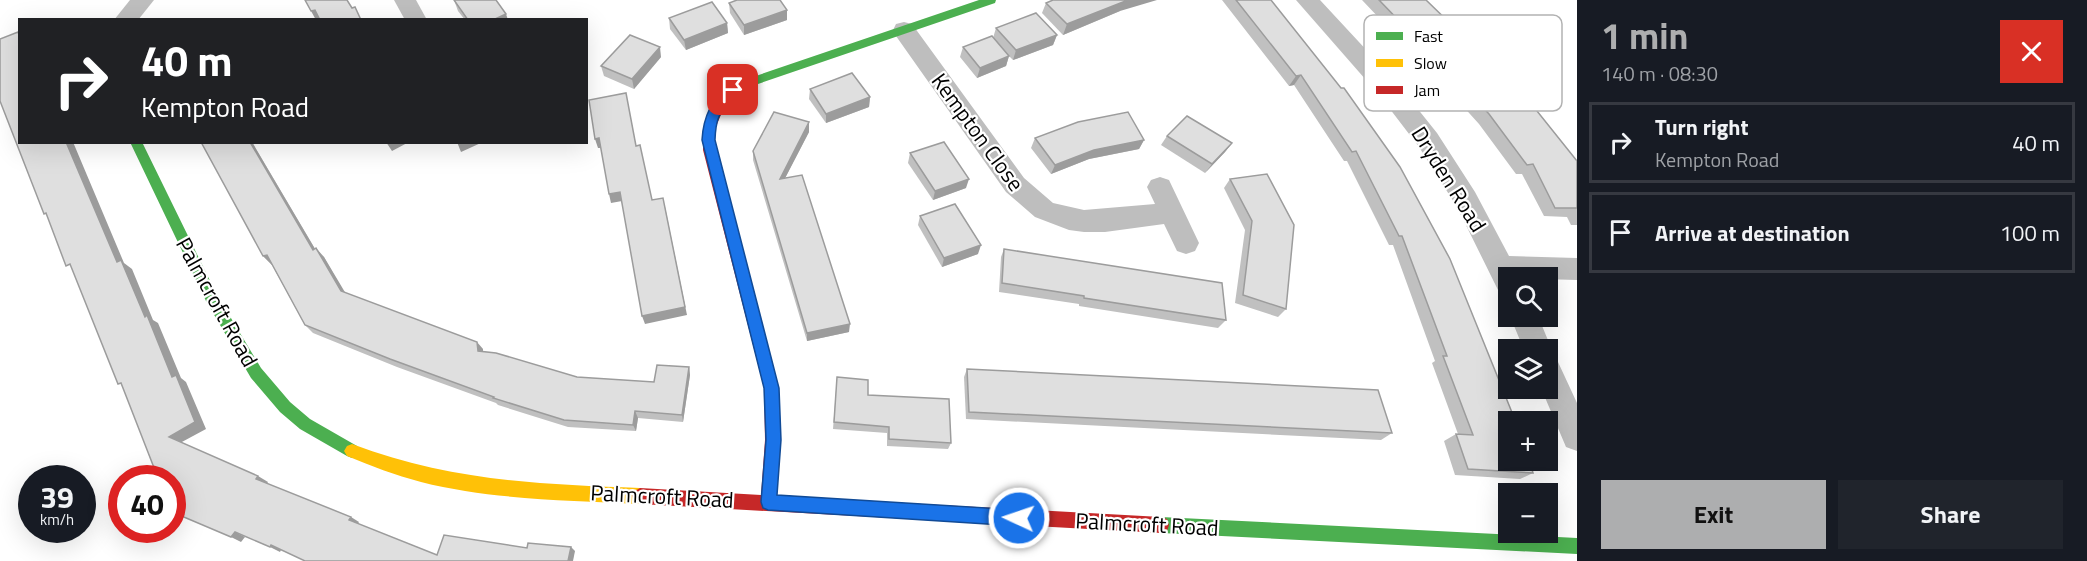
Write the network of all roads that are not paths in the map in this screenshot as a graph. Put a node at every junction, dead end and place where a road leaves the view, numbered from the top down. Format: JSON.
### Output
{"nodes":[{"id":1,"x":143,"y":0,"type":"edge"},
{"id":2,"x":405,"y":0,"type":"edge"},
{"id":3,"x":991,"y":0,"type":"edge"},
{"id":4,"x":1306,"y":0,"type":"edge"},
{"id":5,"x":127,"y":18,"type":"edge"},
{"id":6,"x":415,"y":18,"type":"edge"},
{"id":7,"x":904,"y":30,"type":"junction"},
{"id":8,"x":1364,"y":65,"type":"edge"},
{"id":9,"x":1405,"y":111,"type":"edge"},
{"id":10,"x":137,"y":144,"type":"edge"},
{"id":11,"x":1160,"y":187,"type":"dead end"},
{"id":12,"x":1172,"y":213,"type":"junction"},
{"id":13,"x":1186,"y":243,"type":"dead end"},
{"id":14,"x":1500,"y":267,"type":"edge"},
{"id":15,"x":1577,"y":269,"type":"edge"},
{"id":16,"x":1558,"y":271,"type":"edge"},
{"id":17,"x":1558,"y":394,"type":"edge"},
{"id":18,"x":1577,"y":437,"type":"edge"},
{"id":19,"x":768,"y":502,"type":"junction"},
{"id":20,"x":1577,"y":546,"type":"edge"}],
"edges":[{"from":1,"to":5,"type":"street"},
{"from":2,"to":6,"type":"street"},
{"from":3,"to":7,"type":"street"},
{"from":4,"to":8,"type":"street","name":"Dryden Road"},
{"from":7,"to":12,"type":"street","name":"Kempton Close"},
{"from":7,"to":19,"type":"street"},
{"from":9,"to":14,"type":"street","name":"Dryden Road"},
{"from":10,"to":19,"type":"street","name":"Palmcroft Road"},
{"from":11,"to":12,"type":"street"},
{"from":12,"to":13,"type":"street"},
{"from":15,"to":16,"type":"street"},
{"from":17,"to":18,"type":"street"},
{"from":19,"to":20,"type":"street","name":"Palmcroft Road"}]}
